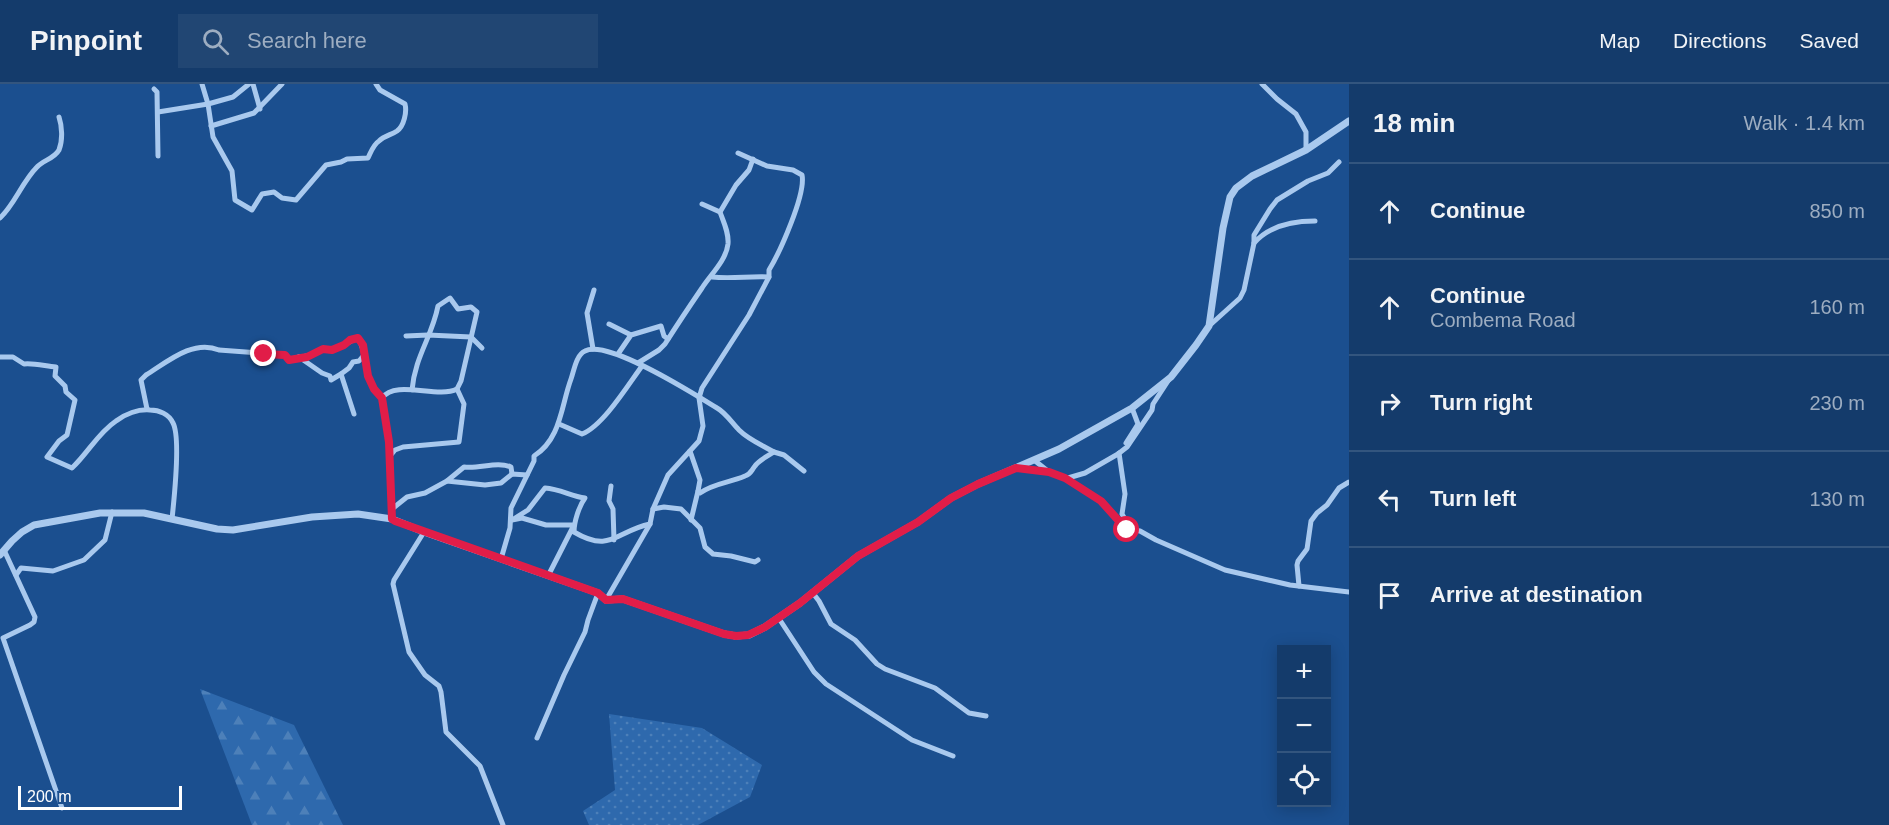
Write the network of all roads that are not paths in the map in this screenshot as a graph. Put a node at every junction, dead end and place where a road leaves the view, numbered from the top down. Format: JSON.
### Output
{"nodes":[{"id":1,"x":202,"y":84,"type":"edge"},
{"id":2,"x":251,"y":84,"type":"edge"},
{"id":3,"x":282,"y":84,"type":"edge"},
{"id":4,"x":376,"y":84,"type":"edge"},
{"id":5,"x":1262,"y":84,"type":"edge"},
{"id":6,"x":154,"y":89,"type":"dead end"},
{"id":7,"x":208,"y":104,"type":"junction"},
{"id":8,"x":260,"y":109,"type":"junction"},
{"id":9,"x":158,"y":112,"type":"junction"},
{"id":10,"x":59,"y":117,"type":"dead end"},
{"id":11,"x":1349,"y":121,"type":"edge"},
{"id":12,"x":211,"y":126,"type":"junction"},
{"id":13,"x":1306,"y":150,"type":"junction"},
{"id":14,"x":738,"y":153,"type":"dead end"},
{"id":15,"x":158,"y":156,"type":"dead end"},
{"id":16,"x":753,"y":159,"type":"junction"},
{"id":17,"x":1339,"y":162,"type":"dead end"},
{"id":18,"x":702,"y":204,"type":"dead end"},
{"id":19,"x":720,"y":212,"type":"junction"},
{"id":20,"x":0,"y":218,"type":"edge"},
{"id":21,"x":1315,"y":221,"type":"dead end"},
{"id":22,"x":1254,"y":243,"type":"junction"},
{"id":23,"x":712,"y":277,"type":"junction"},
{"id":24,"x":769,"y":277,"type":"junction"},
{"id":25,"x":594,"y":290,"type":"dead end"},
{"id":26,"x":609,"y":324,"type":"dead end"},
{"id":27,"x":1209,"y":326,"type":"junction"},
{"id":28,"x":428,"y":335,"type":"junction"},
{"id":29,"x":631,"y":335,"type":"junction"},
{"id":30,"x":405,"y":336,"type":"dead end"},
{"id":31,"x":471,"y":337,"type":"junction"},
{"id":32,"x":668,"y":339,"type":"junction"},
{"id":33,"x":482,"y":348,"type":"dead end"},
{"id":34,"x":593,"y":349,"type":"junction"},
{"id":35,"x":618,"y":354,"type":"junction"},
{"id":36,"x":364,"y":355,"type":"junction"},
{"id":37,"x":0,"y":357,"type":"edge"},
{"id":38,"x":299,"y":357,"type":"junction"},
{"id":39,"x":640,"y":364,"type":"junction"},
{"id":40,"x":341,"y":374,"type":"junction"},
{"id":41,"x":1171,"y":376,"type":"junction"},
{"id":42,"x":457,"y":389,"type":"junction"},
{"id":43,"x":412,"y":390,"type":"junction"},
{"id":44,"x":382,"y":398,"type":"junction"},
{"id":45,"x":699,"y":398,"type":"junction"},
{"id":46,"x":1132,"y":408,"type":"junction"},
{"id":47,"x":147,"y":409,"type":"junction"},
{"id":48,"x":354,"y":414,"type":"dead end"},
{"id":49,"x":559,"y":424,"type":"junction"},
{"id":50,"x":690,"y":451,"type":"junction"},
{"id":51,"x":774,"y":452,"type":"junction"},
{"id":52,"x":1118,"y":454,"type":"junction"},
{"id":53,"x":390,"y":456,"type":"junction"},
{"id":54,"x":1034,"y":460,"type":"junction"},
{"id":55,"x":1016,"y":468,"type":"junction"},
{"id":56,"x":804,"y":471,"type":"dead end"},
{"id":57,"x":1049,"y":472,"type":"junction"},
{"id":58,"x":512,"y":474,"type":"junction"},
{"id":59,"x":527,"y":475,"type":"junction"},
{"id":60,"x":1065,"y":478,"type":"junction"},
{"id":61,"x":447,"y":481,"type":"junction"},
{"id":62,"x":1349,"y":482,"type":"edge"},
{"id":63,"x":611,"y":486,"type":"dead end"},
{"id":64,"x":698,"y":492,"type":"junction"},
{"id":65,"x":392,"y":509,"type":"junction"},
{"id":66,"x":653,"y":509,"type":"junction"},
{"id":67,"x":112,"y":512,"type":"junction"},
{"id":68,"x":172,"y":519,"type":"junction"},
{"id":69,"x":392,"y":519,"type":"junction"},
{"id":70,"x":512,"y":520,"type":"junction"},
{"id":71,"x":691,"y":520,"type":"junction"},
{"id":72,"x":650,"y":524,"type":"junction"},
{"id":73,"x":574,"y":525,"type":"junction"},
{"id":74,"x":1140,"y":531,"type":"junction"},
{"id":75,"x":424,"y":532,"type":"junction"},
{"id":76,"x":614,"y":540,"type":"junction"},
{"id":77,"x":2,"y":553,"type":"edge"},
{"id":78,"x":501,"y":559,"type":"junction"},
{"id":79,"x":758,"y":560,"type":"dead end"},
{"id":80,"x":16,"y":575,"type":"junction"},
{"id":81,"x":548,"y":576,"type":"junction"},
{"id":82,"x":1299,"y":586,"type":"junction"},
{"id":83,"x":812,"y":592,"type":"junction"},
{"id":84,"x":1349,"y":592,"type":"edge"},
{"id":85,"x":598,"y":593,"type":"junction"},
{"id":86,"x":606,"y":600,"type":"junction"},
{"id":87,"x":777,"y":618,"type":"junction"},
{"id":88,"x":986,"y":716,"type":"dead end"},
{"id":89,"x":537,"y":738,"type":"dead end"},
{"id":90,"x":953,"y":756,"type":"dead end"},
{"id":91,"x":63,"y":808,"type":"dead end"},
{"id":92,"x":503,"y":825,"type":"edge"}],
"edges":[{"from":1,"to":7,"type":"street"},
{"from":2,"to":7,"type":"street"},
{"from":2,"to":8,"type":"street"},
{"from":3,"to":8,"type":"street"},
{"from":4,"to":12,"type":"street"},
{"from":5,"to":13,"type":"street"},
{"from":6,"to":9,"type":"street"},
{"from":7,"to":9,"type":"street"},
{"from":7,"to":12,"type":"street"},
{"from":8,"to":12,"type":"street"},
{"from":9,"to":15,"type":"street"},
{"from":10,"to":20,"type":"street"},
{"from":11,"to":13,"type":"street"},
{"from":13,"to":27,"type":"street"},
{"from":14,"to":16,"type":"street"},
{"from":16,"to":19,"type":"street"},
{"from":16,"to":24,"type":"street"},
{"from":17,"to":22,"type":"street"},
{"from":18,"to":19,"type":"street"},
{"from":19,"to":23,"type":"street"},
{"from":21,"to":22,"type":"street"},
{"from":22,"to":27,"type":"street"},
{"from":23,"to":24,"type":"street"},
{"from":23,"to":32,"type":"street"},
{"from":24,"to":45,"type":"street"},
{"from":25,"to":34,"type":"street"},
{"from":26,"to":29,"type":"street"},
{"from":27,"to":41,"type":"street"},
{"from":28,"to":30,"type":"street"},
{"from":28,"to":31,"type":"street"},
{"from":28,"to":31,"type":"street"},
{"from":28,"to":43,"type":"street"},
{"from":29,"to":32,"type":"street"},
{"from":29,"to":35,"type":"street"},
{"from":31,"to":33,"type":"street"},
{"from":31,"to":42,"type":"street"},
{"from":32,"to":39,"type":"street"},
{"from":34,"to":35,"type":"street"},
{"from":34,"to":49,"type":"street"},
{"from":35,"to":39,"type":"street"},
{"from":36,"to":38,"type":"street"},
{"from":36,"to":40,"type":"street"},
{"from":36,"to":44,"type":"street"},
{"from":37,"to":47,"type":"street"},
{"from":38,"to":40,"type":"street"},
{"from":38,"to":47,"type":"street"},
{"from":39,"to":45,"type":"street"},
{"from":39,"to":49,"type":"street"},
{"from":40,"to":48,"type":"street"},
{"from":41,"to":46,"type":"street"},
{"from":41,"to":52,"type":"street"},
{"from":42,"to":43,"type":"street"},
{"from":42,"to":53,"type":"street"},
{"from":43,"to":44,"type":"street"},
{"from":44,"to":53,"type":"street"},
{"from":45,"to":50,"type":"street"},
{"from":45,"to":51,"type":"street"},
{"from":46,"to":52,"type":"street"},
{"from":46,"to":54,"type":"street"},
{"from":47,"to":68,"type":"street"},
{"from":49,"to":59,"type":"street"},
{"from":50,"to":64,"type":"street"},
{"from":50,"to":66,"type":"street"},
{"from":51,"to":56,"type":"street"},
{"from":51,"to":64,"type":"street"},
{"from":52,"to":60,"type":"street"},
{"from":52,"to":74,"type":"street"},
{"from":53,"to":65,"type":"street"},
{"from":54,"to":55,"type":"street"},
{"from":54,"to":57,"type":"street"},
{"from":55,"to":57,"type":"street"},
{"from":55,"to":83,"type":"street"},
{"from":57,"to":60,"type":"street"},
{"from":58,"to":59,"type":"street"},
{"from":58,"to":61,"type":"street"},
{"from":58,"to":61,"type":"street"},
{"from":59,"to":70,"type":"street"},
{"from":60,"to":74,"type":"street"},
{"from":61,"to":65,"type":"street"},
{"from":62,"to":82,"type":"street"},
{"from":63,"to":76,"type":"street"},
{"from":64,"to":71,"type":"street"},
{"from":65,"to":69,"type":"street"},
{"from":66,"to":71,"type":"street"},
{"from":66,"to":72,"type":"street"},
{"from":67,"to":68,"type":"street"},
{"from":67,"to":77,"type":"street"},
{"from":67,"to":80,"type":"street"},
{"from":68,"to":69,"type":"street"},
{"from":69,"to":75,"type":"street"},
{"from":70,"to":73,"type":"street"},
{"from":70,"to":73,"type":"street"},
{"from":70,"to":78,"type":"street"},
{"from":71,"to":79,"type":"street"},
{"from":72,"to":76,"type":"street"},
{"from":72,"to":86,"type":"street"},
{"from":73,"to":76,"type":"street"},
{"from":73,"to":81,"type":"street"},
{"from":74,"to":82,"type":"street"},
{"from":75,"to":78,"type":"street"},
{"from":75,"to":92,"type":"street"},
{"from":77,"to":80,"type":"street"},
{"from":78,"to":81,"type":"street"},
{"from":80,"to":91,"type":"street"},
{"from":81,"to":85,"type":"street"},
{"from":82,"to":84,"type":"street"},
{"from":83,"to":87,"type":"street"},
{"from":83,"to":88,"type":"street"},
{"from":85,"to":86,"type":"street"},
{"from":85,"to":89,"type":"street"},
{"from":86,"to":87,"type":"street"},
{"from":87,"to":90,"type":"street"}]}
